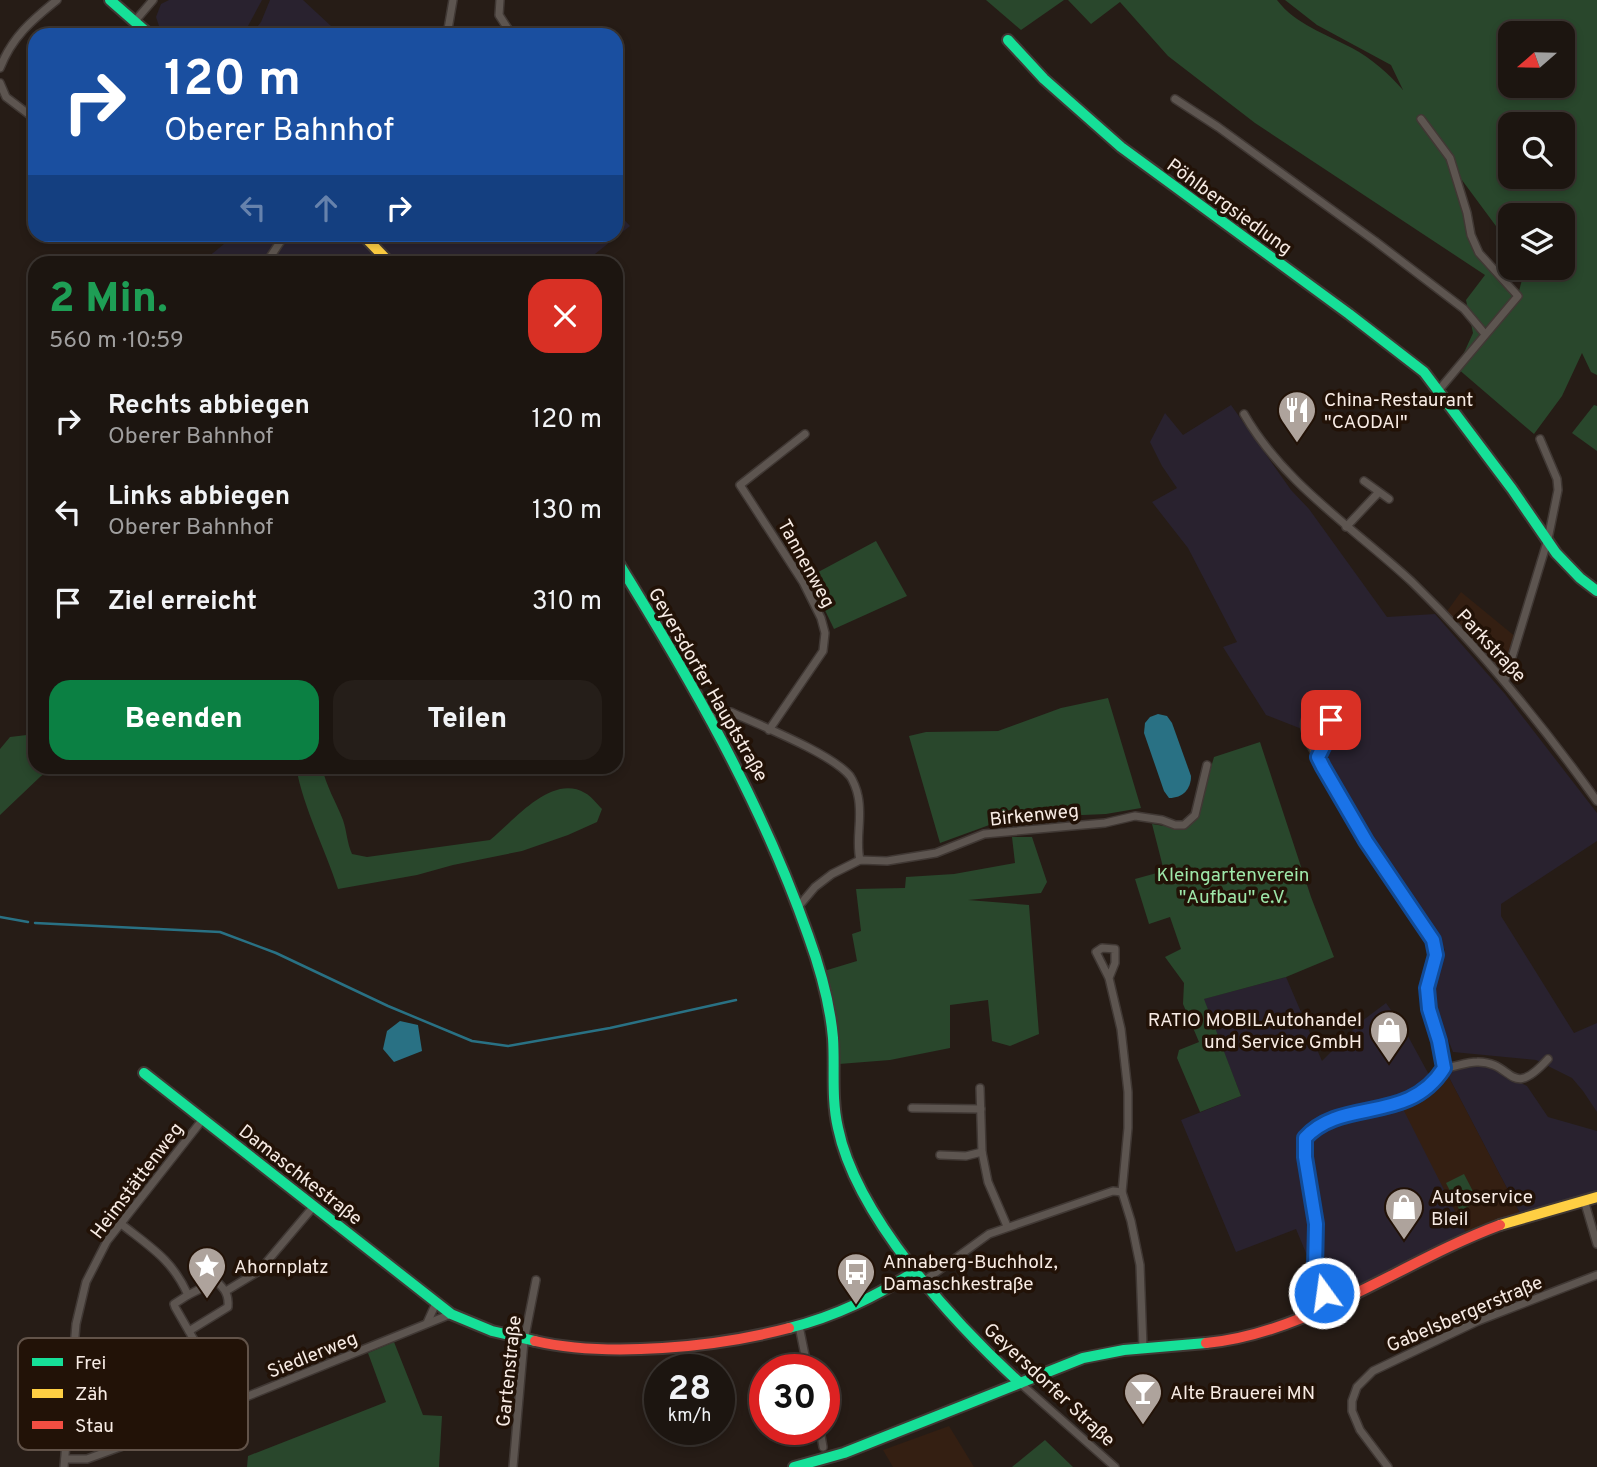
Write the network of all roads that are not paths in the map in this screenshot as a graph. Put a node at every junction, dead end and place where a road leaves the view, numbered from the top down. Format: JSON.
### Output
{"nodes":[{"id":1,"x":57,"y":0,"type":"edge"},
{"id":2,"x":110,"y":0,"type":"edge"},
{"id":3,"x":153,"y":0,"type":"edge"},
{"id":4,"x":453,"y":0,"type":"edge"},
{"id":5,"x":500,"y":0,"type":"edge"},
{"id":6,"x":135,"y":21,"type":"junction"},
{"id":7,"x":142,"y":28,"type":"edge"},
{"id":8,"x":448,"y":28,"type":"edge"},
{"id":9,"x":507,"y":28,"type":"edge"},
{"id":10,"x":1008,"y":40,"type":"dead end"},
{"id":11,"x":0,"y":68,"type":"edge"},
{"id":12,"x":0,"y":83,"type":"edge"},
{"id":13,"x":1175,"y":99,"type":"dead end"},
{"id":14,"x":28,"y":114,"type":"edge"},
{"id":15,"x":1421,"y":119,"type":"dead end"},
{"id":16,"x":369,"y":242,"type":"edge"},
{"id":17,"x":382,"y":256,"type":"edge"},
{"id":18,"x":1485,"y":334,"type":"junction"},
{"id":19,"x":1438,"y":391,"type":"junction"},
{"id":20,"x":1244,"y":414,"type":"dead end"},
{"id":21,"x":805,"y":434,"type":"dead end"},
{"id":22,"x":1540,"y":439,"type":"dead end"},
{"id":23,"x":1364,"y":481,"type":"dead end"},
{"id":24,"x":1378,"y":493,"type":"junction"},
{"id":25,"x":1389,"y":499,"type":"dead end"},
{"id":26,"x":1346,"y":527,"type":"junction"},
{"id":27,"x":1548,"y":539,"type":"junction"},
{"id":28,"x":623,"y":571,"type":"edge"},
{"id":29,"x":1597,"y":591,"type":"edge"},
{"id":30,"x":1505,"y":680,"type":"junction"},
{"id":31,"x":711,"y":718,"type":"junction"},
{"id":32,"x":769,"y":730,"type":"junction"},
{"id":33,"x":1318,"y":757,"type":"junction"},
{"id":34,"x":1207,"y":765,"type":"dead end"},
{"id":35,"x":1597,"y":801,"type":"edge"},
{"id":36,"x":860,"y":860,"type":"junction"},
{"id":37,"x":798,"y":907,"type":"junction"},
{"id":38,"x":1109,"y":978,"type":"dead end"},
{"id":39,"x":1548,"y":1059,"type":"dead end"},
{"id":40,"x":1444,"y":1068,"type":"junction"},
{"id":41,"x":144,"y":1073,"type":"dead end"},
{"id":42,"x":980,"y":1088,"type":"dead end"},
{"id":43,"x":912,"y":1108,"type":"dead end"},
{"id":44,"x":981,"y":1109,"type":"junction"},
{"id":45,"x":203,"y":1119,"type":"junction"},
{"id":46,"x":982,"y":1152,"type":"junction"},
{"id":47,"x":940,"y":1155,"type":"dead end"},
{"id":48,"x":1122,"y":1192,"type":"junction"},
{"id":49,"x":1597,"y":1197,"type":"edge"},
{"id":50,"x":1584,"y":1200,"type":"junction"},
{"id":51,"x":314,"y":1206,"type":"junction"},
{"id":52,"x":120,"y":1223,"type":"junction"},
{"id":53,"x":886,"y":1226,"type":"joint"},
{"id":54,"x":1007,"y":1227,"type":"junction"},
{"id":55,"x":1597,"y":1244,"type":"edge"},
{"id":56,"x":916,"y":1270,"type":"junction"},
{"id":57,"x":1597,"y":1275,"type":"edge"},
{"id":58,"x":536,"y":1280,"type":"dead end"},
{"id":59,"x":924,"y":1280,"type":"junction"},
{"id":60,"x":226,"y":1291,"type":"junction"},
{"id":61,"x":188,"y":1295,"type":"junction"},
{"id":62,"x":436,"y":1303,"type":"junction"},
{"id":63,"x":1328,"y":1305,"type":"junction"},
{"id":64,"x":451,"y":1314,"type":"junction"},
{"id":65,"x":427,"y":1323,"type":"junction"},
{"id":66,"x":799,"y":1326,"type":"junction"},
{"id":67,"x":189,"y":1331,"type":"junction"},
{"id":68,"x":76,"y":1338,"type":"edge"},
{"id":69,"x":193,"y":1338,"type":"edge"},
{"id":70,"x":524,"y":1341,"type":"junction"},
{"id":71,"x":1143,"y":1348,"type":"junction"},
{"id":72,"x":805,"y":1354,"type":"edge"},
{"id":73,"x":1020,"y":1382,"type":"junction"},
{"id":74,"x":248,"y":1396,"type":"edge"},
{"id":75,"x":110,"y":1450,"type":"edge"},
{"id":76,"x":65,"y":1463,"type":"edge"},
{"id":77,"x":826,"y":1463,"type":"edge"},
{"id":78,"x":513,"y":1467,"type":"edge"},
{"id":79,"x":794,"y":1467,"type":"edge"},
{"id":80,"x":1115,"y":1467,"type":"edge"},
{"id":81,"x":1388,"y":1467,"type":"edge"}],
"edges":[{"from":1,"to":11,"type":"street"},
{"from":2,"to":6,"type":"main road"},
{"from":3,"to":6,"type":"street"},
{"from":4,"to":8,"type":"street"},
{"from":5,"to":9,"type":"street"},
{"from":6,"to":7,"type":"main road"},
{"from":10,"to":19,"type":"main road","name":"Pöhlbergsiedlung"},
{"from":12,"to":14,"type":"street"},
{"from":13,"to":18,"type":"street"},
{"from":15,"to":18,"type":"street"},
{"from":16,"to":17,"type":"main road"},
{"from":18,"to":19,"type":"street"},
{"from":19,"to":27,"type":"main road","name":"Pöhlbergsiedlung"},
{"from":20,"to":26,"type":"street","name":"Parkstraße"},
{"from":21,"to":32,"type":"street","name":"Tannenweg"},
{"from":22,"to":27,"type":"street"},
{"from":23,"to":24,"type":"street"},
{"from":24,"to":25,"type":"street"},
{"from":24,"to":26,"type":"street"},
{"from":26,"to":30,"type":"street","name":"Parkstraße"},
{"from":27,"to":29,"type":"main road","name":"Pöhlbergsiedlung"},
{"from":27,"to":30,"type":"street"},
{"from":28,"to":31,"type":"main road","name":"Geyersdorfer Hauptstraße"},
{"from":30,"to":35,"type":"street","name":"Parkstraße"},
{"from":31,"to":32,"type":"street"},
{"from":31,"to":37,"type":"main road","name":"Geyersdorfer Hauptstraße"},
{"from":32,"to":36,"type":"street"},
{"from":33,"to":33,"type":"street"},
{"from":33,"to":40,"type":"street"},
{"from":34,"to":36,"type":"street","name":"Birkenweg"},
{"from":36,"to":37,"type":"street","name":"Birkenweg"},
{"from":37,"to":53,"type":"main road","name":"Geyersdorfer Hauptstraße"},
{"from":38,"to":48,"type":"street"},
{"from":39,"to":40,"type":"street"},
{"from":40,"to":63,"type":"street"},
{"from":41,"to":45,"type":"main road","name":"Damaschkestraße"},
{"from":42,"to":44,"type":"street"},
{"from":43,"to":44,"type":"street"},
{"from":44,"to":46,"type":"street"},
{"from":45,"to":51,"type":"main road","name":"Damaschkestraße"},
{"from":45,"to":52,"type":"street","name":"Heimstättenweg"},
{"from":46,"to":47,"type":"street"},
{"from":46,"to":54,"type":"street"},
{"from":48,"to":54,"type":"street"},
{"from":48,"to":71,"type":"street"},
{"from":49,"to":50,"type":"main road"},
{"from":50,"to":55,"type":"street"},
{"from":50,"to":63,"type":"main road"},
{"from":51,"to":60,"type":"street"},
{"from":51,"to":62,"type":"main road","name":"Damaschkestraße"},
{"from":52,"to":61,"type":"street"},
{"from":52,"to":68,"type":"street","name":"Heimstättenweg"},
{"from":53,"to":56,"type":"main road","name":"Geyersdorfer Straße"},
{"from":54,"to":59,"type":"street"},
{"from":56,"to":59,"type":"main road","name":"Geyersdorfer Straße"},
{"from":56,"to":66,"type":"main road","name":"Damaschkestraße"},
{"from":57,"to":81,"type":"street","name":"Gabelsbergerstraße"},
{"from":58,"to":70,"type":"street","name":"Gartenstraße"},
{"from":59,"to":73,"type":"main road","name":"Geyersdorfer Straße"},
{"from":60,"to":61,"type":"street"},
{"from":60,"to":67,"type":"street"},
{"from":61,"to":67,"type":"street"},
{"from":62,"to":64,"type":"main road","name":"Damaschkestraße"},
{"from":62,"to":65,"type":"street"},
{"from":63,"to":71,"type":"main road"},
{"from":64,"to":65,"type":"street","name":"Siedlerweg"},
{"from":64,"to":70,"type":"main road","name":"Damaschkestraße"},
{"from":65,"to":74,"type":"street","name":"Siedlerweg"},
{"from":66,"to":70,"type":"main road","name":"Damaschkestraße"},
{"from":66,"to":72,"type":"street"},
{"from":67,"to":69,"type":"street"},
{"from":70,"to":78,"type":"street","name":"Gartenstraße"},
{"from":71,"to":73,"type":"main road"},
{"from":73,"to":77,"type":"main road"},
{"from":73,"to":80,"type":"street","name":"Geyersdorfer Straße"},
{"from":75,"to":76,"type":"street","name":"Siedlerweg"},
{"from":77,"to":79,"type":"main road"}]}
